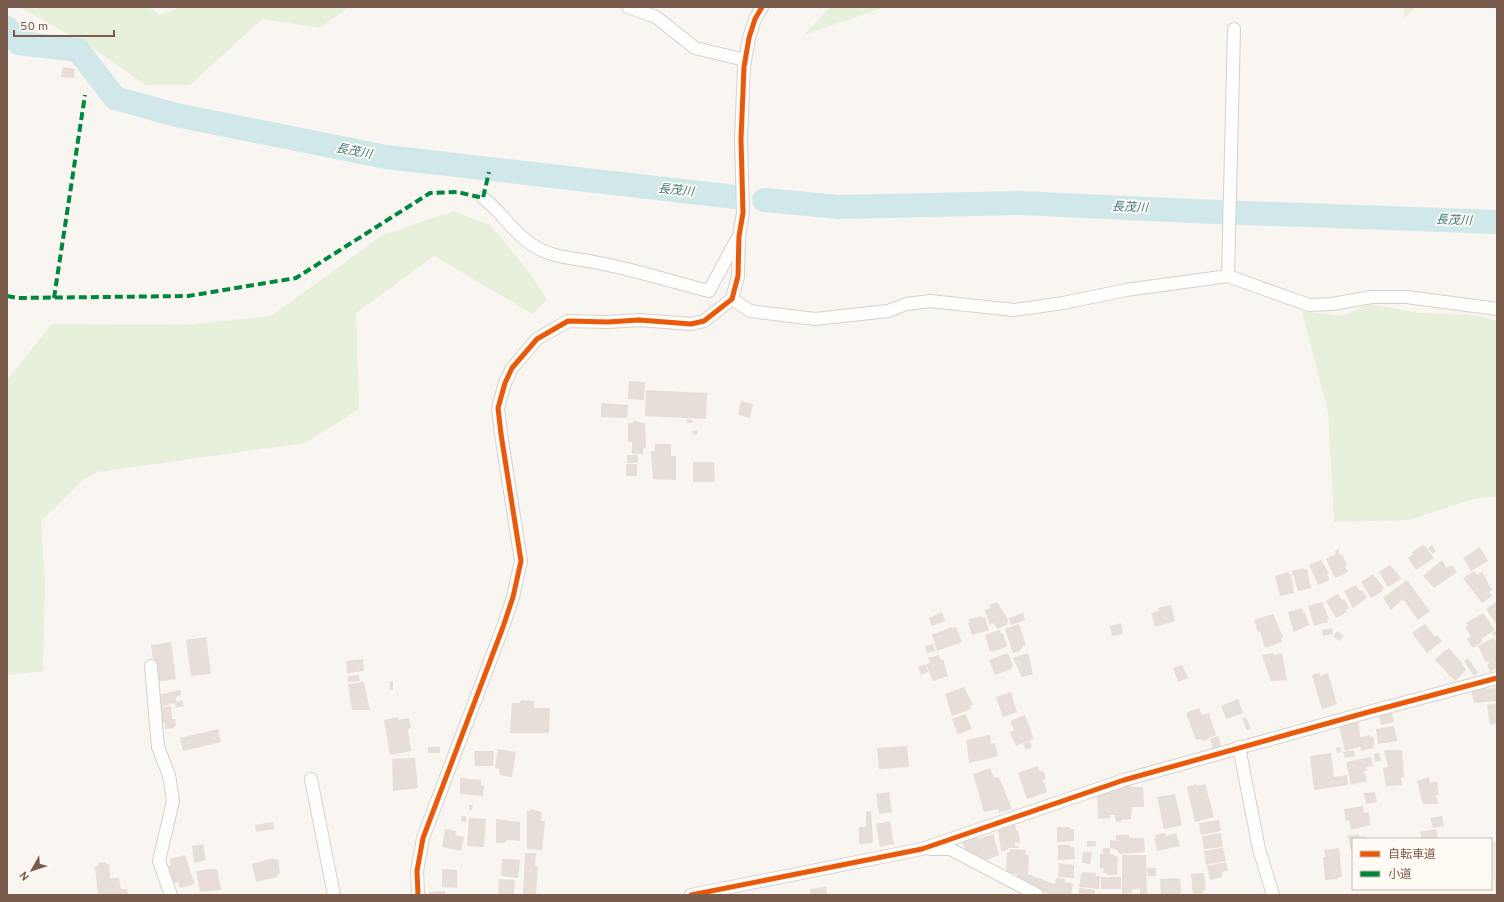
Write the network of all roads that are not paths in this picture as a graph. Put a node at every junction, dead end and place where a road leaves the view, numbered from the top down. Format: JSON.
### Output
{"nodes":[{"id":1,"x":628,"y":7,"type":"edge"},
{"id":2,"x":762,"y":7,"type":"edge"},
{"id":3,"x":1234,"y":30,"type":"dead end"},
{"id":4,"x":745,"y":60,"type":"junction"},
{"id":5,"x":483,"y":198,"type":"dead end"},
{"id":6,"x":739,"y":236,"type":"junction"},
{"id":7,"x":1228,"y":276,"type":"junction"},
{"id":8,"x":732,"y":299,"type":"junction"},
{"id":9,"x":1497,"y":309,"type":"edge"},
{"id":10,"x":151,"y":666,"type":"dead end"},
{"id":11,"x":1497,"y":678,"type":"edge"},
{"id":12,"x":1239,"y":747,"type":"junction"},
{"id":13,"x":311,"y":779,"type":"dead end"},
{"id":14,"x":922,"y":849,"type":"junction"},
{"id":15,"x":171,"y":895,"type":"edge"},
{"id":16,"x":334,"y":895,"type":"edge"},
{"id":17,"x":418,"y":895,"type":"edge"},
{"id":18,"x":691,"y":895,"type":"edge"},
{"id":19,"x":1038,"y":895,"type":"edge"},
{"id":20,"x":1273,"y":895,"type":"edge"}],
"edges":[{"from":1,"to":4,"type":"street"},
{"from":2,"to":4,"type":"street"},
{"from":3,"to":7,"type":"street"},
{"from":4,"to":6,"type":"street"},
{"from":5,"to":6,"type":"street"},
{"from":6,"to":8,"type":"street"},
{"from":7,"to":8,"type":"street"},
{"from":7,"to":9,"type":"street"},
{"from":8,"to":17,"type":"street"},
{"from":10,"to":15,"type":"street"},
{"from":11,"to":12,"type":"street"},
{"from":12,"to":14,"type":"street"},
{"from":12,"to":20,"type":"street"},
{"from":13,"to":16,"type":"street"},
{"from":14,"to":18,"type":"street"},
{"from":14,"to":19,"type":"street"}]}
